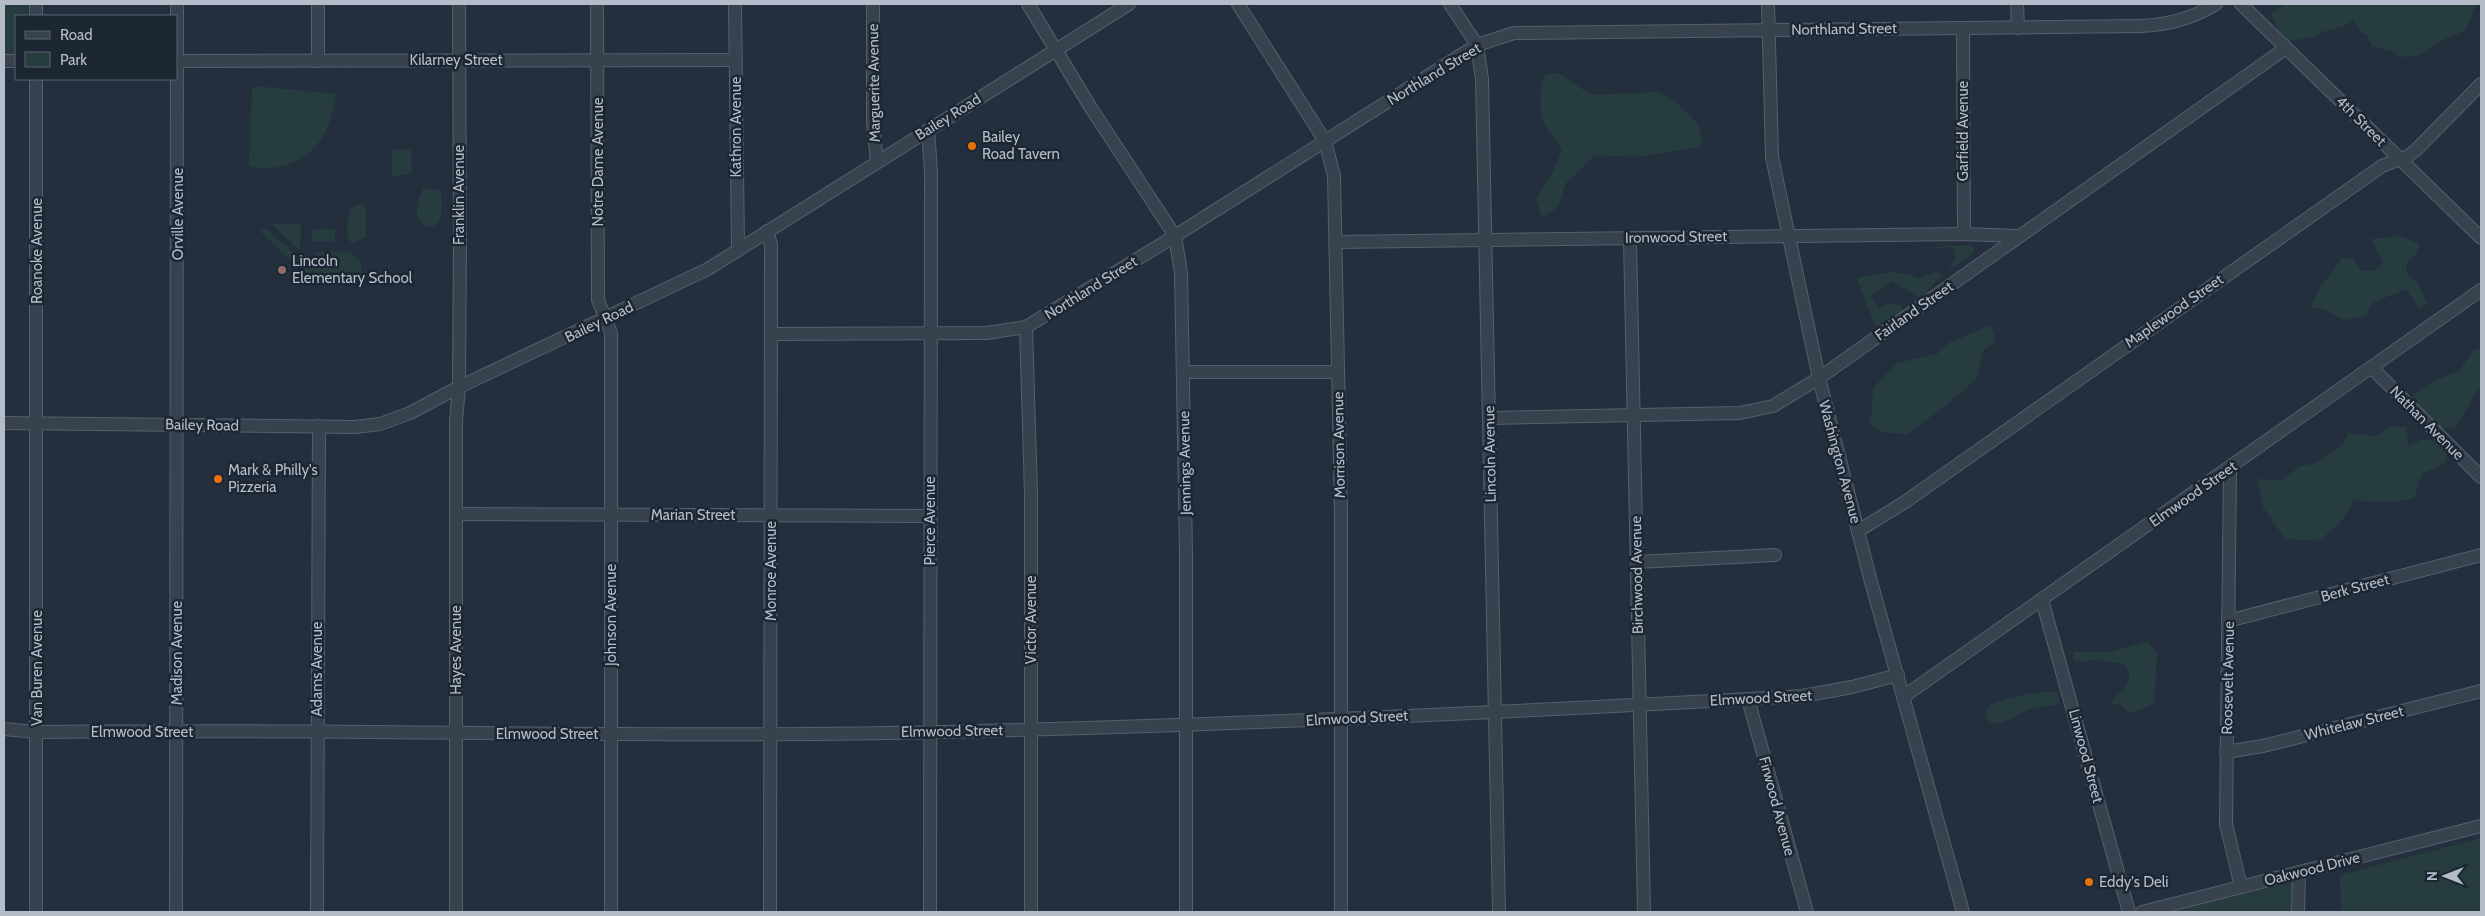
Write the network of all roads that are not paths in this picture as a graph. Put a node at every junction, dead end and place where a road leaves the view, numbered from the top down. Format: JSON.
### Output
{"nodes":[{"id":1,"x":318,"y":4,"type":"edge"},
{"id":2,"x":458,"y":4,"type":"edge"},
{"id":3,"x":597,"y":4,"type":"edge"},
{"id":4,"x":735,"y":4,"type":"edge"},
{"id":5,"x":873,"y":4,"type":"edge"},
{"id":6,"x":1028,"y":4,"type":"edge"},
{"id":7,"x":1129,"y":4,"type":"edge"},
{"id":8,"x":1238,"y":4,"type":"edge"},
{"id":9,"x":1450,"y":4,"type":"edge"},
{"id":10,"x":1768,"y":4,"type":"edge"},
{"id":11,"x":2017,"y":4,"type":"edge"},
{"id":12,"x":2216,"y":4,"type":"edge"},
{"id":13,"x":2241,"y":4,"type":"edge"},
{"id":14,"x":1963,"y":28,"type":"junction"},
{"id":15,"x":2018,"y":28,"type":"junction"},
{"id":16,"x":1768,"y":30,"type":"junction"},
{"id":17,"x":1477,"y":45,"type":"junction"},
{"id":18,"x":2286,"y":48,"type":"junction"},
{"id":19,"x":1056,"y":50,"type":"junction"},
{"id":20,"x":736,"y":60,"type":"junction"},
{"id":21,"x":178,"y":61,"type":"edge"},
{"id":22,"x":318,"y":61,"type":"junction"},
{"id":23,"x":459,"y":61,"type":"junction"},
{"id":24,"x":597,"y":61,"type":"junction"},
{"id":25,"x":36,"y":80,"type":"edge"},
{"id":26,"x":177,"y":80,"type":"edge"},
{"id":27,"x":2481,"y":84,"type":"edge"},
{"id":28,"x":928,"y":130,"type":"junction"},
{"id":29,"x":1325,"y":141,"type":"junction"},
{"id":30,"x":2399,"y":159,"type":"junction"},
{"id":31,"x":877,"y":162,"type":"junction"},
{"id":32,"x":767,"y":231,"type":"junction"},
{"id":33,"x":1964,"y":234,"type":"junction"},
{"id":34,"x":1175,"y":236,"type":"junction"},
{"id":35,"x":1789,"y":236,"type":"junction"},
{"id":36,"x":2017,"y":236,"type":"junction"},
{"id":37,"x":2481,"y":238,"type":"edge"},
{"id":38,"x":1630,"y":239,"type":"junction"},
{"id":39,"x":1486,"y":240,"type":"junction"},
{"id":40,"x":1336,"y":242,"type":"junction"},
{"id":41,"x":738,"y":249,"type":"junction"},
{"id":42,"x":2481,"y":290,"type":"edge"},
{"id":43,"x":605,"y":318,"type":"junction"},
{"id":44,"x":1026,"y":327,"type":"junction"},
{"id":45,"x":771,"y":334,"type":"junction"},
{"id":46,"x":931,"y":334,"type":"junction"},
{"id":47,"x":2372,"y":368,"type":"junction"},
{"id":48,"x":1183,"y":372,"type":"junction"},
{"id":49,"x":1337,"y":372,"type":"junction"},
{"id":50,"x":1819,"y":378,"type":"junction"},
{"id":51,"x":459,"y":387,"type":"junction"},
{"id":52,"x":1634,"y":415,"type":"junction"},
{"id":53,"x":1489,"y":418,"type":"junction"},
{"id":54,"x":4,"y":423,"type":"edge"},
{"id":55,"x":37,"y":423,"type":"junction"},
{"id":56,"x":178,"y":425,"type":"junction"},
{"id":57,"x":319,"y":426,"type":"junction"},
{"id":58,"x":2230,"y":468,"type":"junction"},
{"id":59,"x":2481,"y":477,"type":"edge"},
{"id":60,"x":456,"y":514,"type":"junction"},
{"id":61,"x":771,"y":515,"type":"junction"},
{"id":62,"x":611,"y":516,"type":"junction"},
{"id":63,"x":930,"y":516,"type":"junction"},
{"id":64,"x":1858,"y":531,"type":"junction"},
{"id":65,"x":1775,"y":555,"type":"dead end"},
{"id":66,"x":2481,"y":555,"type":"edge"},
{"id":67,"x":1637,"y":562,"type":"junction"},
{"id":68,"x":2042,"y":600,"type":"junction"},
{"id":69,"x":2228,"y":621,"type":"junction"},
{"id":70,"x":1898,"y":675,"type":"junction"},
{"id":71,"x":2481,"y":691,"type":"edge"},
{"id":72,"x":1903,"y":697,"type":"junction"},
{"id":73,"x":1748,"y":699,"type":"junction"},
{"id":74,"x":1640,"y":704,"type":"junction"},
{"id":75,"x":1495,"y":713,"type":"junction"},
{"id":76,"x":1341,"y":720,"type":"junction"},
{"id":77,"x":1186,"y":725,"type":"junction"},
{"id":78,"x":4,"y":729,"type":"edge"},
{"id":79,"x":1031,"y":730,"type":"junction"},
{"id":80,"x":930,"y":731,"type":"junction"},
{"id":81,"x":36,"y":732,"type":"junction"},
{"id":82,"x":177,"y":732,"type":"junction"},
{"id":83,"x":317,"y":733,"type":"junction"},
{"id":84,"x":771,"y":733,"type":"junction"},
{"id":85,"x":456,"y":734,"type":"junction"},
{"id":86,"x":610,"y":734,"type":"junction"},
{"id":87,"x":2226,"y":752,"type":"junction"},
{"id":88,"x":2481,"y":826,"type":"edge"},
{"id":89,"x":2300,"y":872,"type":"junction"},
{"id":90,"x":2241,"y":887,"type":"junction"},
{"id":91,"x":36,"y":912,"type":"edge"},
{"id":92,"x":176,"y":912,"type":"edge"},
{"id":93,"x":317,"y":912,"type":"edge"},
{"id":94,"x":456,"y":912,"type":"edge"},
{"id":95,"x":611,"y":912,"type":"edge"},
{"id":96,"x":770,"y":912,"type":"edge"},
{"id":97,"x":930,"y":912,"type":"edge"},
{"id":98,"x":1031,"y":912,"type":"edge"},
{"id":99,"x":1186,"y":912,"type":"edge"},
{"id":100,"x":1341,"y":912,"type":"edge"},
{"id":101,"x":1499,"y":912,"type":"edge"},
{"id":102,"x":1644,"y":912,"type":"edge"},
{"id":103,"x":1807,"y":912,"type":"edge"},
{"id":104,"x":1963,"y":912,"type":"edge"},
{"id":105,"x":2128,"y":912,"type":"edge"},
{"id":106,"x":2142,"y":912,"type":"edge"},
{"id":107,"x":2298,"y":912,"type":"edge"}],
"edges":[{"from":1,"to":22,"type":"street"},
{"from":2,"to":23,"type":"street","name":"Franklin Avenue"},
{"from":3,"to":24,"type":"street","name":"Notre Dame Avenue"},
{"from":4,"to":20,"type":"street","name":"Kathron Avenue"},
{"from":5,"to":31,"type":"street","name":"Marguerite Avenue"},
{"from":6,"to":19,"type":"street","name":"Jennings Avenue"},
{"from":7,"to":19,"type":"street","name":"Bailey Road"},
{"from":8,"to":29,"type":"street","name":"Morrison Avenue"},
{"from":9,"to":17,"type":"street","name":"Lincoln Avenue"},
{"from":10,"to":16,"type":"street","name":"Washington Avenue"},
{"from":11,"to":15,"type":"street"},
{"from":12,"to":15,"type":"street","name":"Northland Street"},
{"from":13,"to":18,"type":"street","name":"4th Street"},
{"from":14,"to":15,"type":"street","name":"Northland Street"},
{"from":14,"to":16,"type":"street","name":"Northland Street"},
{"from":14,"to":33,"type":"street","name":"Garfield Avenue"},
{"from":16,"to":17,"type":"street","name":"Northland Street"},
{"from":16,"to":35,"type":"street","name":"Washington Avenue"},
{"from":17,"to":29,"type":"street","name":"Northland Street"},
{"from":17,"to":39,"type":"street","name":"Lincoln Avenue"},
{"from":18,"to":30,"type":"street","name":"4th Street"},
{"from":18,"to":36,"type":"street","name":"Fairland Street"},
{"from":19,"to":28,"type":"street","name":"Bailey Road"},
{"from":19,"to":34,"type":"street","name":"Jennings Avenue"},
{"from":20,"to":24,"type":"street","name":"Kilarney Street"},
{"from":20,"to":41,"type":"street","name":"Kathron Avenue"},
{"from":21,"to":22,"type":"street","name":"Kilarney Street"},
{"from":22,"to":23,"type":"street","name":"Kilarney Street"},
{"from":23,"to":24,"type":"street","name":"Kilarney Street"},
{"from":23,"to":51,"type":"street","name":"Franklin Avenue"},
{"from":24,"to":43,"type":"street","name":"Notre Dame Avenue"},
{"from":25,"to":55,"type":"street","name":"Roanoke Avenue"},
{"from":26,"to":56,"type":"street","name":"Orville Avenue"},
{"from":27,"to":30,"type":"street","name":"Maplewood Street"},
{"from":28,"to":31,"type":"street","name":"Bailey Road"},
{"from":28,"to":46,"type":"street","name":"Pierce Avenue"},
{"from":29,"to":34,"type":"street","name":"Northland Street"},
{"from":29,"to":40,"type":"street","name":"Morrison Avenue"},
{"from":30,"to":37,"type":"street","name":"4th Street"},
{"from":30,"to":64,"type":"street","name":"Maplewood Street"},
{"from":31,"to":32,"type":"street","name":"Bailey Road"},
{"from":32,"to":41,"type":"street","name":"Bailey Road"},
{"from":32,"to":45,"type":"street","name":"Monroe Avenue"},
{"from":33,"to":35,"type":"street","name":"Ironwood Street"},
{"from":33,"to":36,"type":"street","name":"Ironwood Street"},
{"from":34,"to":44,"type":"street","name":"Northland Street"},
{"from":34,"to":48,"type":"street","name":"Jennings Avenue"},
{"from":35,"to":38,"type":"street","name":"Ironwood Street"},
{"from":35,"to":50,"type":"street","name":"Washington Avenue"},
{"from":36,"to":50,"type":"street","name":"Fairland Street"},
{"from":38,"to":39,"type":"street","name":"Ironwood Street"},
{"from":38,"to":52,"type":"street","name":"Birchwood Avenue"},
{"from":39,"to":40,"type":"street","name":"Ironwood Street"},
{"from":39,"to":53,"type":"street","name":"Lincoln Avenue"},
{"from":40,"to":49,"type":"street","name":"Morrison Avenue"},
{"from":41,"to":43,"type":"street","name":"Bailey Road"},
{"from":42,"to":47,"type":"street","name":"Elmwood Street"},
{"from":43,"to":51,"type":"street","name":"Bailey Road"},
{"from":43,"to":62,"type":"street","name":"Johnson Avenue"},
{"from":44,"to":46,"type":"street","name":"Northland Street"},
{"from":44,"to":79,"type":"street","name":"Victor Avenue"},
{"from":45,"to":46,"type":"street","name":"Northland Street"},
{"from":45,"to":61,"type":"street","name":"Monroe Avenue"},
{"from":46,"to":63,"type":"street","name":"Pierce Avenue"},
{"from":47,"to":58,"type":"street","name":"Elmwood Street"},
{"from":47,"to":59,"type":"street","name":"Nathan Avenue"},
{"from":48,"to":49,"type":"street"},
{"from":48,"to":77,"type":"street","name":"Jennings Avenue"},
{"from":49,"to":76,"type":"street","name":"Morrison Avenue"},
{"from":50,"to":52,"type":"street","name":"Fairland Street"},
{"from":50,"to":64,"type":"street","name":"Washington Avenue"},
{"from":51,"to":57,"type":"street","name":"Bailey Road"},
{"from":51,"to":60,"type":"street","name":"Hayes Avenue"},
{"from":52,"to":53,"type":"street","name":"Fairland Street"},
{"from":52,"to":67,"type":"street","name":"Birchwood Avenue"},
{"from":53,"to":75,"type":"street","name":"Lincoln Avenue"},
{"from":54,"to":55,"type":"street","name":"Bailey Road"},
{"from":55,"to":56,"type":"street","name":"Bailey Road"},
{"from":55,"to":81,"type":"street","name":"Van Buren Avenue"},
{"from":56,"to":57,"type":"street","name":"Bailey Road"},
{"from":56,"to":82,"type":"street","name":"Madison Avenue"},
{"from":57,"to":83,"type":"street","name":"Adams Avenue"},
{"from":58,"to":68,"type":"street","name":"Elmwood Street"},
{"from":58,"to":69,"type":"street","name":"Roosevelt Avenue"},
{"from":60,"to":62,"type":"street","name":"Marian Street"},
{"from":60,"to":85,"type":"street","name":"Hayes Avenue"},
{"from":61,"to":62,"type":"street","name":"Marian Street"},
{"from":61,"to":63,"type":"street","name":"Marian Street"},
{"from":61,"to":84,"type":"street","name":"Monroe Avenue"},
{"from":62,"to":86,"type":"street","name":"Johnson Avenue"},
{"from":63,"to":80,"type":"street","name":"Pierce Avenue"},
{"from":64,"to":70,"type":"street","name":"Washington Avenue"},
{"from":65,"to":67,"type":"street"},
{"from":66,"to":69,"type":"street","name":"Berk Street"},
{"from":67,"to":74,"type":"street","name":"Birchwood Avenue"},
{"from":68,"to":72,"type":"street","name":"Elmwood Street"},
{"from":68,"to":105,"type":"street","name":"Linwood Street"},
{"from":69,"to":87,"type":"street","name":"Roosevelt Avenue"},
{"from":70,"to":72,"type":"street","name":"Washington Avenue"},
{"from":70,"to":73,"type":"street","name":"Elmwood Street"},
{"from":71,"to":87,"type":"street","name":"Whitelaw Street"},
{"from":72,"to":104,"type":"street","name":"Washington Avenue"},
{"from":73,"to":74,"type":"street","name":"Elmwood Street"},
{"from":73,"to":103,"type":"street","name":"Firwood Avenue"},
{"from":74,"to":75,"type":"street","name":"Elmwood Street"},
{"from":74,"to":102,"type":"street","name":"Birchwood Avenue"},
{"from":75,"to":76,"type":"street","name":"Elmwood Street"},
{"from":75,"to":101,"type":"street","name":"Lincoln Avenue"},
{"from":76,"to":77,"type":"street","name":"Elmwood Street"},
{"from":76,"to":100,"type":"street","name":"Morrison Avenue"},
{"from":77,"to":79,"type":"street","name":"Elmwood Street"},
{"from":77,"to":99,"type":"street","name":"Jennings Avenue"},
{"from":78,"to":81,"type":"street","name":"Elmwood Street"},
{"from":79,"to":80,"type":"street","name":"Elmwood Street"},
{"from":79,"to":98,"type":"street","name":"Victor Avenue"},
{"from":80,"to":84,"type":"street","name":"Elmwood Street"},
{"from":80,"to":97,"type":"street","name":"Pierce Avenue"},
{"from":81,"to":82,"type":"street","name":"Elmwood Street"},
{"from":81,"to":91,"type":"street","name":"Van Buren Avenue"},
{"from":82,"to":83,"type":"street","name":"Elmwood Street"},
{"from":82,"to":92,"type":"street","name":"Madison Avenue"},
{"from":83,"to":85,"type":"street","name":"Elmwood Street"},
{"from":83,"to":93,"type":"street","name":"Adams Avenue"},
{"from":84,"to":86,"type":"street","name":"Elmwood Street"},
{"from":84,"to":96,"type":"street","name":"Monroe Avenue"},
{"from":85,"to":86,"type":"street","name":"Elmwood Street"},
{"from":85,"to":94,"type":"street","name":"Hayes Avenue"},
{"from":86,"to":95,"type":"street","name":"Johnson Avenue"},
{"from":87,"to":90,"type":"street","name":"Roosevelt Avenue"},
{"from":88,"to":89,"type":"street","name":"Oakwood Drive"},
{"from":89,"to":90,"type":"street","name":"Oakwood Drive"},
{"from":89,"to":107,"type":"street"},
{"from":90,"to":106,"type":"street","name":"Oakwood Drive"}]}
